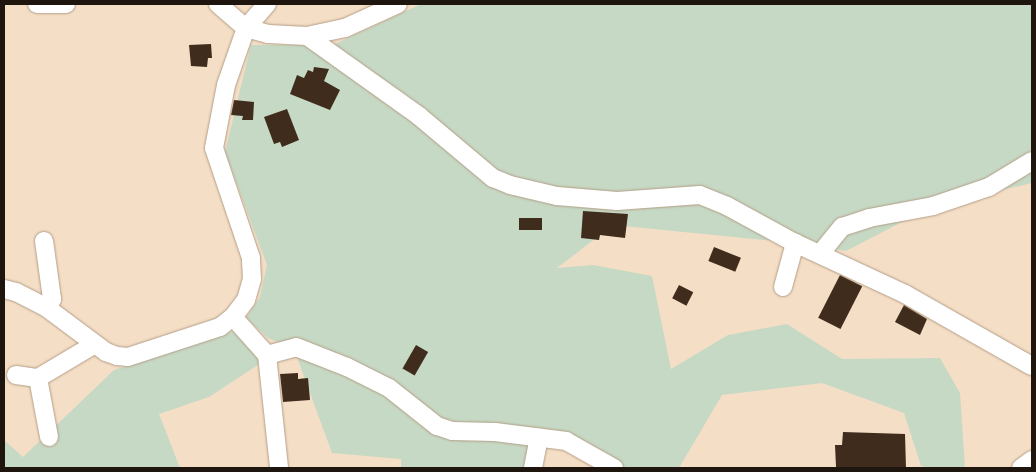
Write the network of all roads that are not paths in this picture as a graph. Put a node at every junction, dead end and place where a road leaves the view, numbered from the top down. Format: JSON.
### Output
{"nodes":[{"id":1,"x":37,"y":4,"type":"edge"},
{"id":2,"x":66,"y":4,"type":"edge"},
{"id":3,"x":218,"y":4,"type":"edge"},
{"id":4,"x":267,"y":4,"type":"edge"},
{"id":5,"x":398,"y":4,"type":"edge"},
{"id":6,"x":246,"y":28,"type":"junction"},
{"id":7,"x":307,"y":36,"type":"junction"},
{"id":8,"x":1032,"y":161,"type":"edge"},
{"id":9,"x":44,"y":241,"type":"dead end"},
{"id":10,"x":795,"y":243,"type":"junction"},
{"id":11,"x":820,"y":254,"type":"junction"},
{"id":12,"x":783,"y":287,"type":"dead end"},
{"id":13,"x":4,"y":289,"type":"edge"},
{"id":14,"x":47,"y":308,"type":"junction"},
{"id":15,"x":233,"y":317,"type":"junction"},
{"id":16,"x":95,"y":344,"type":"junction"},
{"id":17,"x":267,"y":355,"type":"junction"},
{"id":18,"x":1032,"y":366,"type":"edge"},
{"id":19,"x":16,"y":375,"type":"dead end"},
{"id":20,"x":38,"y":378,"type":"junction"},
{"id":21,"x":49,"y":437,"type":"dead end"},
{"id":22,"x":539,"y":438,"type":"junction"},
{"id":23,"x":1032,"y":460,"type":"edge"},
{"id":24,"x":279,"y":468,"type":"edge"},
{"id":25,"x":533,"y":468,"type":"edge"},
{"id":26,"x":614,"y":468,"type":"edge"},
{"id":27,"x":1021,"y":468,"type":"edge"}],
"edges":[{"from":1,"to":2,"type":"street"},
{"from":3,"to":6,"type":"street"},
{"from":4,"to":6,"type":"street"},
{"from":5,"to":7,"type":"street"},
{"from":6,"to":7,"type":"street"},
{"from":6,"to":15,"type":"street"},
{"from":7,"to":10,"type":"street"},
{"from":8,"to":11,"type":"street"},
{"from":9,"to":14,"type":"street"},
{"from":10,"to":11,"type":"street"},
{"from":10,"to":12,"type":"street"},
{"from":11,"to":18,"type":"street"},
{"from":13,"to":14,"type":"street"},
{"from":14,"to":16,"type":"street"},
{"from":15,"to":16,"type":"street"},
{"from":15,"to":17,"type":"street"},
{"from":16,"to":20,"type":"street"},
{"from":17,"to":22,"type":"street"},
{"from":17,"to":24,"type":"street"},
{"from":19,"to":20,"type":"street"},
{"from":20,"to":21,"type":"street"},
{"from":22,"to":25,"type":"street"},
{"from":22,"to":26,"type":"street"},
{"from":23,"to":27,"type":"street"}]}
